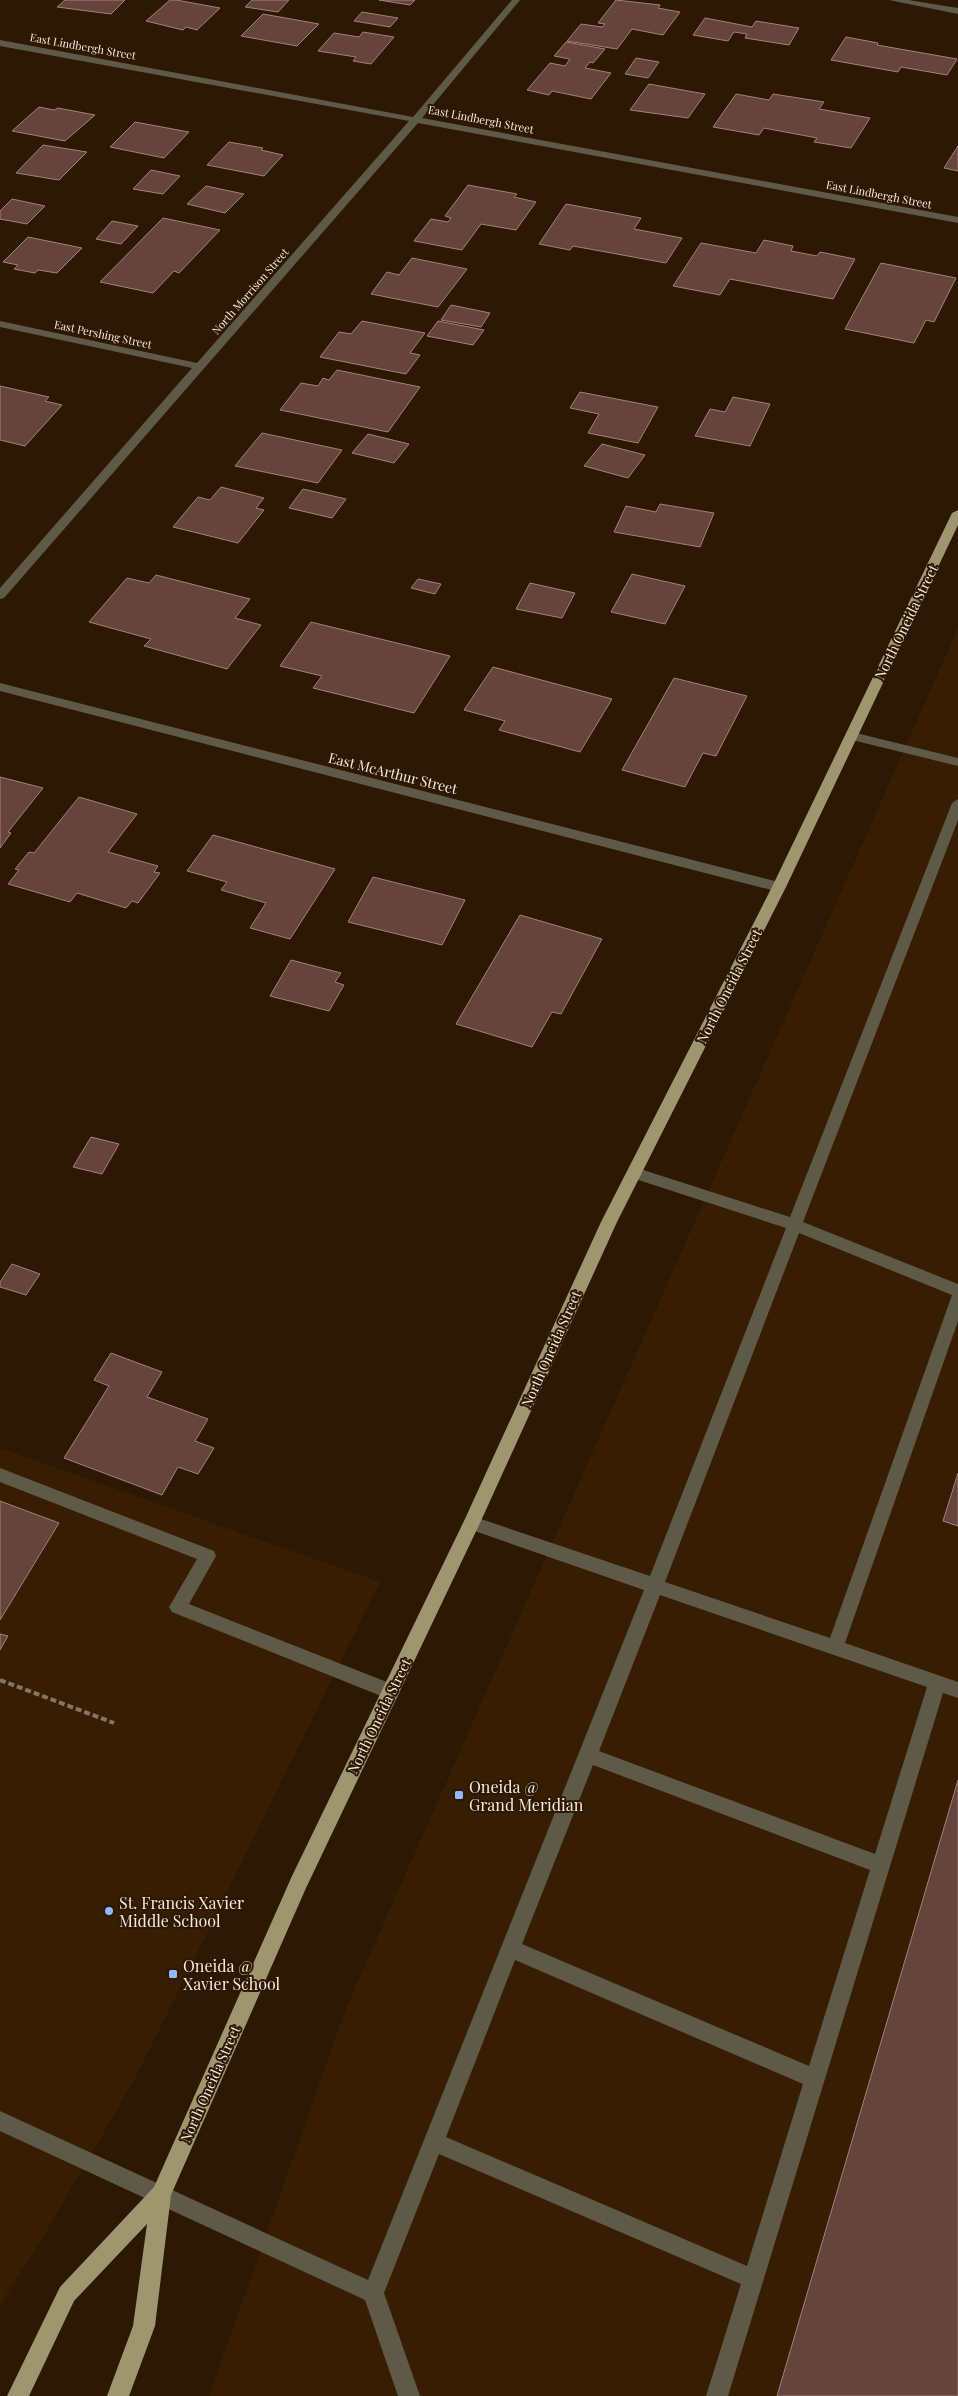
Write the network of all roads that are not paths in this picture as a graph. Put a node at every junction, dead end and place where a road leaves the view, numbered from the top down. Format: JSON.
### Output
{"nodes":[{"id":1,"x":516,"y":0,"type":"edge"},
{"id":2,"x":892,"y":0,"type":"edge"},
{"id":3,"x":958,"y":11,"type":"edge"},
{"id":4,"x":0,"y":43,"type":"edge"},
{"id":5,"x":416,"y":119,"type":"junction"},
{"id":6,"x":958,"y":220,"type":"edge"},
{"id":7,"x":0,"y":324,"type":"edge"},
{"id":8,"x":201,"y":366,"type":"junction"},
{"id":9,"x":958,"y":513,"type":"edge"},
{"id":10,"x":0,"y":596,"type":"edge"},
{"id":11,"x":0,"y":687,"type":"edge"},
{"id":12,"x":852,"y":736,"type":"junction"},
{"id":13,"x":958,"y":762,"type":"edge"},
{"id":14,"x":958,"y":804,"type":"edge"},
{"id":15,"x":779,"y":887,"type":"junction"},
{"id":16,"x":634,"y":1172,"type":"junction"},
{"id":17,"x":795,"y":1225,"type":"junction"},
{"id":18,"x":958,"y":1291,"type":"edge"},
{"id":19,"x":958,"y":1299,"type":"edge"},
{"id":20,"x":0,"y":1475,"type":"edge"},
{"id":21,"x":472,"y":1523,"type":"junction"},
{"id":22,"x":654,"y":1586,"type":"junction"},
{"id":23,"x":835,"y":1648,"type":"junction"},
{"id":24,"x":937,"y":1683,"type":"junction"},
{"id":25,"x":958,"y":1690,"type":"edge"},
{"id":26,"x":391,"y":1692,"type":"junction"},
{"id":27,"x":588,"y":1754,"type":"junction"},
{"id":28,"x":881,"y":1864,"type":"junction"},
{"id":29,"x":511,"y":1949,"type":"junction"},
{"id":30,"x":814,"y":2078,"type":"junction"},
{"id":31,"x":0,"y":2121,"type":"edge"},
{"id":32,"x":434,"y":2142,"type":"junction"},
{"id":33,"x":161,"y":2194,"type":"junction"},
{"id":34,"x":753,"y":2279,"type":"junction"},
{"id":35,"x":373,"y":2293,"type":"junction"},
{"id":36,"x":18,"y":2396,"type":"edge"},
{"id":37,"x":118,"y":2396,"type":"edge"},
{"id":38,"x":409,"y":2396,"type":"edge"},
{"id":39,"x":716,"y":2396,"type":"edge"}],
"edges":[{"from":1,"to":5,"type":"street","name":"North Morrison Street"},
{"from":2,"to":3,"type":"street"},
{"from":4,"to":5,"type":"street","name":"East Lindbergh Street"},
{"from":5,"to":6,"type":"street","name":"East Lindbergh Street"},
{"from":5,"to":8,"type":"street","name":"North Morrison Street"},
{"from":7,"to":8,"type":"street","name":"East Pershing Street"},
{"from":8,"to":10,"type":"street","name":"North Morrison Street"},
{"from":9,"to":12,"type":"main road","name":"North Oneida Street"},
{"from":11,"to":15,"type":"street","name":"East McArthur Street"},
{"from":12,"to":13,"type":"street"},
{"from":12,"to":15,"type":"main road","name":"North Oneida Street"},
{"from":14,"to":17,"type":"street"},
{"from":15,"to":16,"type":"main road","name":"North Oneida Street"},
{"from":16,"to":17,"type":"street"},
{"from":16,"to":21,"type":"main road","name":"North Oneida Street"},
{"from":17,"to":18,"type":"street"},
{"from":17,"to":22,"type":"street"},
{"from":19,"to":23,"type":"street"},
{"from":20,"to":26,"type":"street"},
{"from":21,"to":22,"type":"street"},
{"from":21,"to":26,"type":"main road","name":"North Oneida Street"},
{"from":22,"to":23,"type":"street"},
{"from":22,"to":27,"type":"street"},
{"from":23,"to":24,"type":"street"},
{"from":24,"to":25,"type":"street"},
{"from":24,"to":28,"type":"street"},
{"from":26,"to":33,"type":"main road","name":"North Oneida Street"},
{"from":27,"to":28,"type":"street"},
{"from":27,"to":29,"type":"street"},
{"from":28,"to":30,"type":"street"},
{"from":29,"to":30,"type":"street"},
{"from":29,"to":32,"type":"street"},
{"from":30,"to":34,"type":"street"},
{"from":31,"to":33,"type":"street"},
{"from":32,"to":34,"type":"street"},
{"from":32,"to":35,"type":"street"},
{"from":33,"to":35,"type":"street"},
{"from":33,"to":36,"type":"main road","name":"North Oneida Street"},
{"from":33,"to":37,"type":"main road","name":"North Oneida Street"},
{"from":34,"to":39,"type":"street"},
{"from":35,"to":38,"type":"street"}]}
